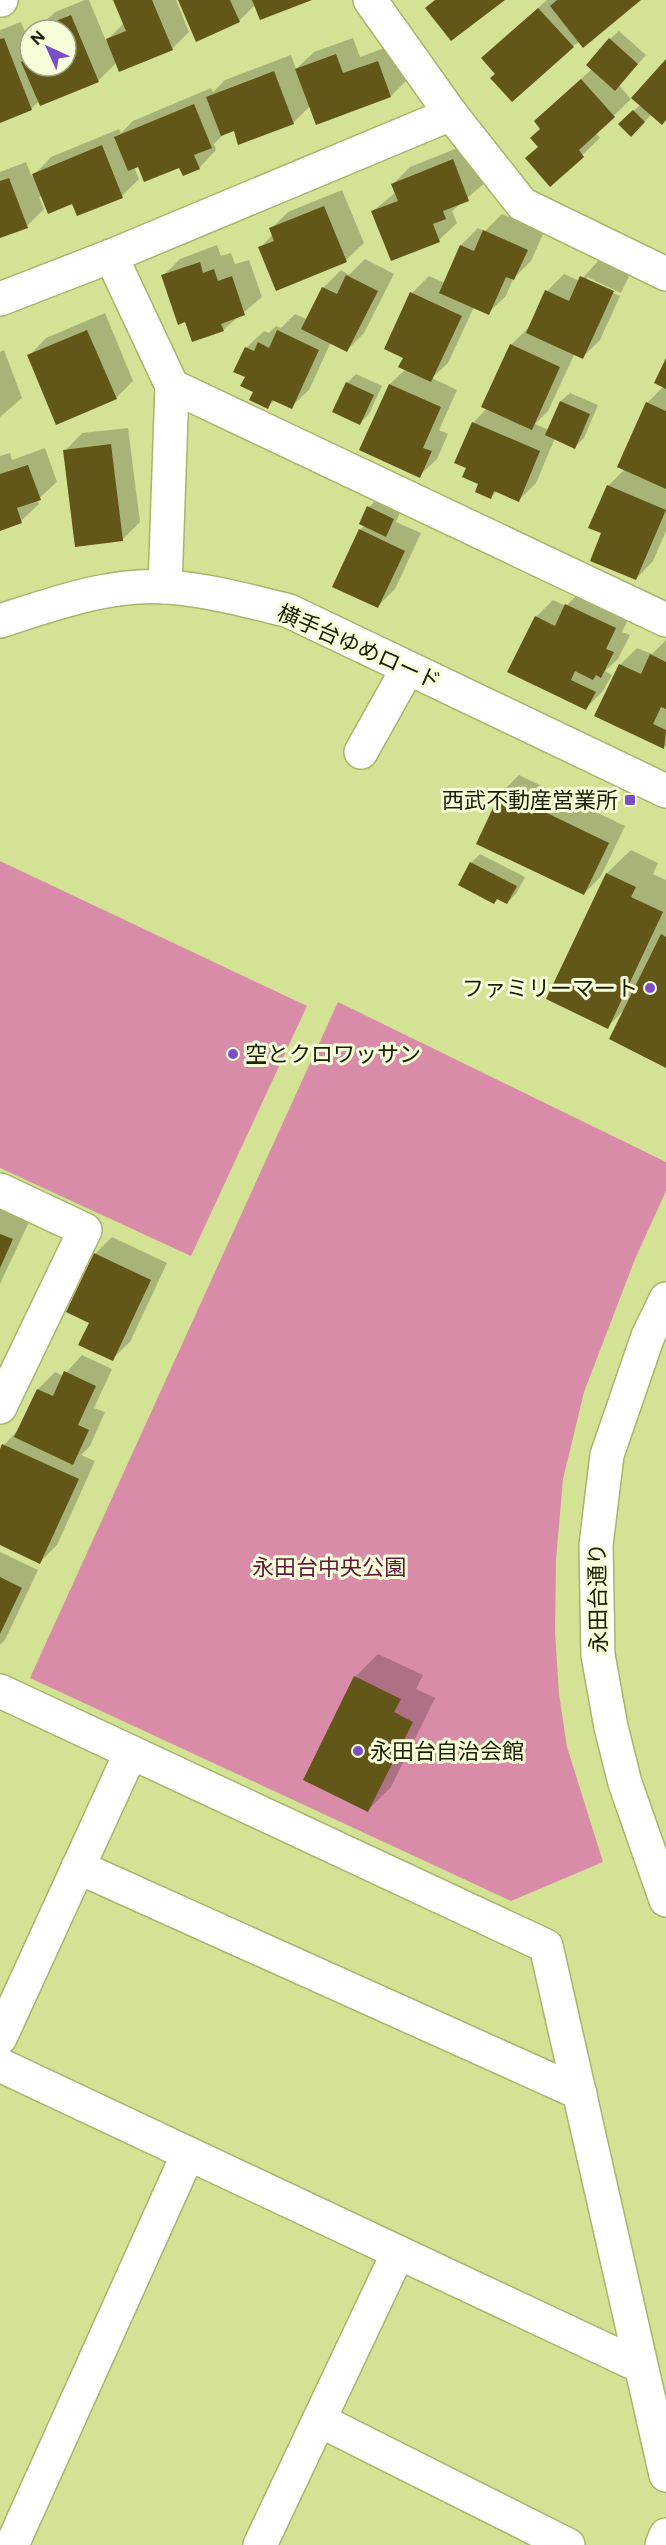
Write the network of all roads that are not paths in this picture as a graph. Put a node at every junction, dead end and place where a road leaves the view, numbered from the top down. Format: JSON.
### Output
{"nodes":[{"id":1,"x":370,"y":0,"type":"edge"},
{"id":2,"x":451,"y":114,"type":"junction"},
{"id":3,"x":111,"y":256,"type":"junction"},
{"id":4,"x":666,"y":274,"type":"edge"},
{"id":5,"x":0,"y":299,"type":"edge"},
{"id":6,"x":172,"y":386,"type":"junction"},
{"id":7,"x":165,"y":587,"type":"junction"},
{"id":8,"x":666,"y":620,"type":"edge"},
{"id":9,"x":0,"y":621,"type":"edge"},
{"id":10,"x":408,"y":668,"type":"junction"},
{"id":11,"x":361,"y":752,"type":"dead end"},
{"id":12,"x":666,"y":791,"type":"edge"},
{"id":13,"x":0,"y":1190,"type":"edge"},
{"id":14,"x":666,"y":1299,"type":"edge"},
{"id":15,"x":0,"y":1407,"type":"edge"},
{"id":16,"x":0,"y":1691,"type":"edge"},
{"id":17,"x":131,"y":1752,"type":"junction"},
{"id":18,"x":78,"y":1867,"type":"junction"},
{"id":19,"x":666,"y":1900,"type":"edge"},
{"id":20,"x":0,"y":2038,"type":"edge"},
{"id":21,"x":0,"y":2065,"type":"edge"},
{"id":22,"x":580,"y":2093,"type":"junction"},
{"id":23,"x":188,"y":2154,"type":"junction"},
{"id":24,"x":398,"y":2253,"type":"junction"},
{"id":25,"x":640,"y":2366,"type":"junction"},
{"id":26,"x":319,"y":2420,"type":"junction"},
{"id":27,"x":666,"y":2475,"type":"edge"},
{"id":28,"x":666,"y":2535,"type":"edge"},
{"id":29,"x":12,"y":2545,"type":"edge"},
{"id":30,"x":260,"y":2545,"type":"edge"},
{"id":31,"x":568,"y":2545,"type":"edge"},
{"id":32,"x":662,"y":2545,"type":"edge"}],
"edges":[{"from":1,"to":2,"type":"street"},
{"from":2,"to":3,"type":"street"},
{"from":2,"to":4,"type":"street"},
{"from":3,"to":5,"type":"street"},
{"from":3,"to":6,"type":"street"},
{"from":6,"to":7,"type":"street"},
{"from":6,"to":8,"type":"street"},
{"from":7,"to":9,"type":"street","name":"横手台ゆめロード"},
{"from":7,"to":10,"type":"street","name":"横手台ゆめロード"},
{"from":10,"to":11,"type":"street"},
{"from":10,"to":12,"type":"street","name":"横手台ゆめロード"},
{"from":13,"to":15,"type":"street"},
{"from":14,"to":19,"type":"street","name":"永田台通り"},
{"from":16,"to":17,"type":"street"},
{"from":17,"to":18,"type":"street"},
{"from":17,"to":22,"type":"street"},
{"from":18,"to":20,"type":"street"},
{"from":18,"to":22,"type":"street"},
{"from":21,"to":23,"type":"street"},
{"from":22,"to":25,"type":"street"},
{"from":23,"to":24,"type":"street"},
{"from":23,"to":29,"type":"street"},
{"from":24,"to":25,"type":"street"},
{"from":24,"to":26,"type":"street"},
{"from":25,"to":27,"type":"street"},
{"from":26,"to":30,"type":"street"},
{"from":26,"to":31,"type":"street"},
{"from":28,"to":32,"type":"street"}]}
